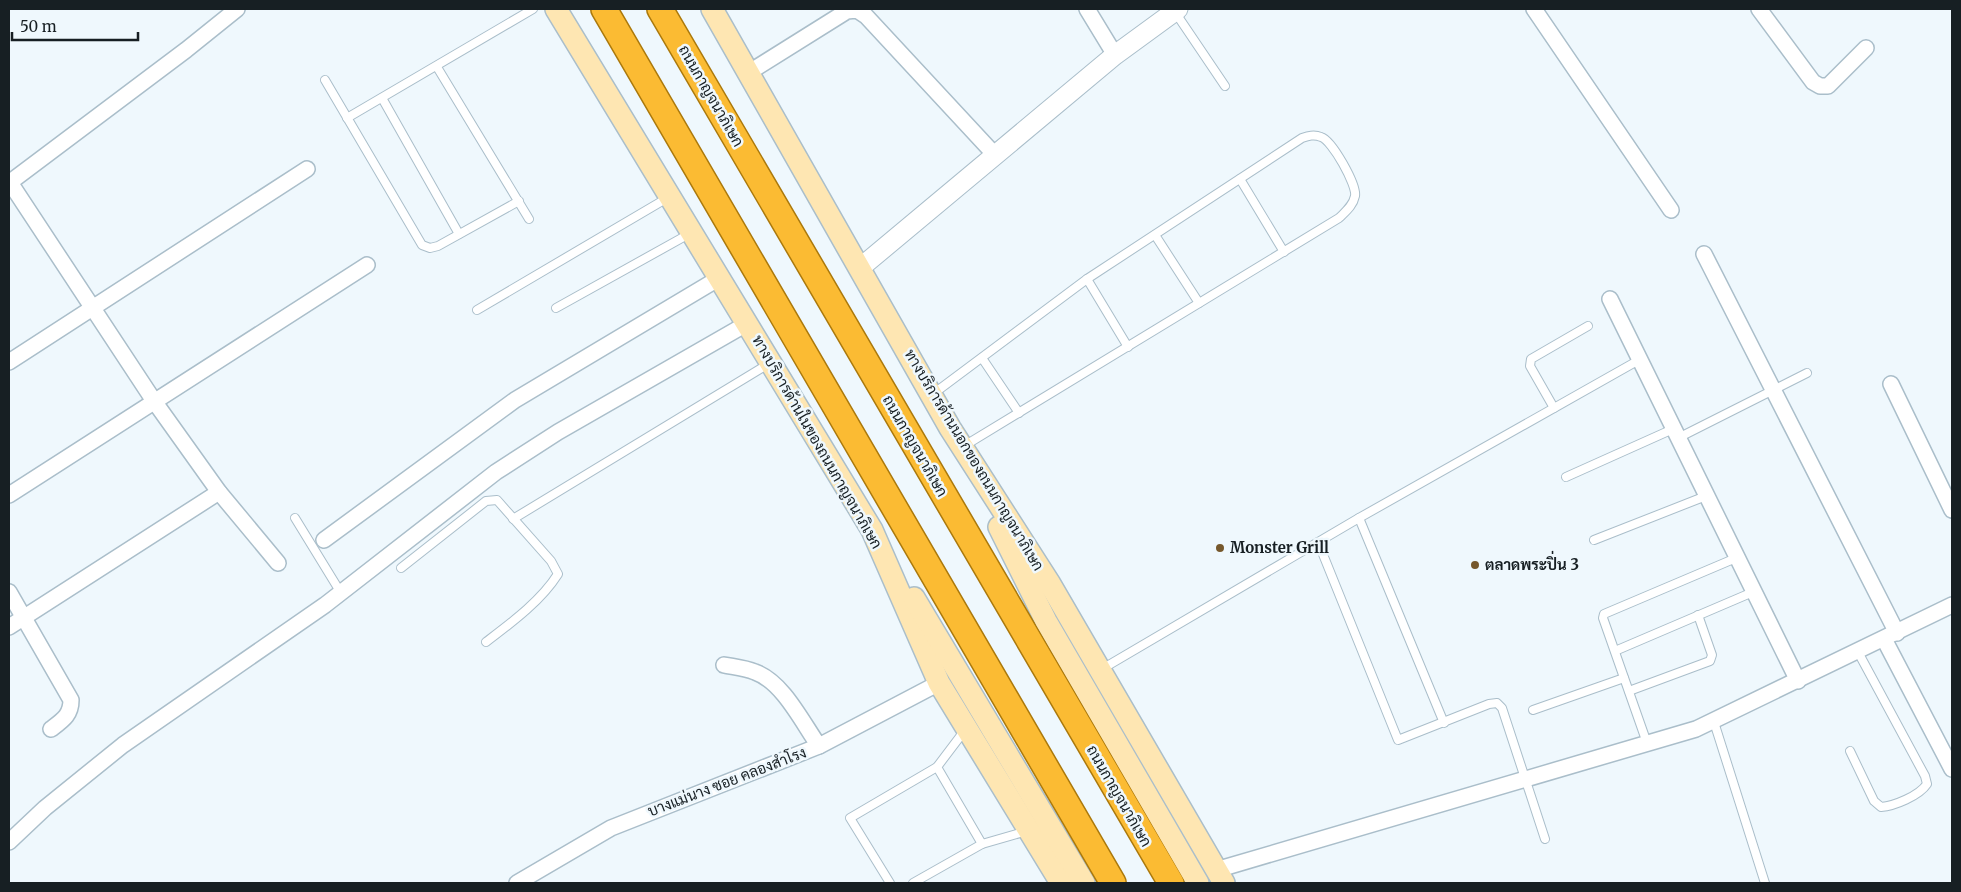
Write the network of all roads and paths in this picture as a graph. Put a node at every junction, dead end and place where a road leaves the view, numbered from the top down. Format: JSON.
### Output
{"nodes":[{"id":1,"x":237,"y":9,"type":"edge"},
{"id":2,"x":533,"y":9,"type":"edge"},
{"id":3,"x":556,"y":9,"type":"edge"},
{"id":4,"x":604,"y":9,"type":"edge"},
{"id":5,"x":660,"y":9,"type":"edge"},
{"id":6,"x":712,"y":9,"type":"edge"},
{"id":7,"x":1087,"y":9,"type":"edge"},
{"id":8,"x":1534,"y":9,"type":"edge"},
{"id":9,"x":1758,"y":9,"type":"edge"},
{"id":10,"x":1175,"y":10,"type":"edge"},
{"id":11,"x":1866,"y":48,"type":"dead end"},
{"id":12,"x":1115,"y":55,"type":"junction"},
{"id":13,"x":437,"y":67,"type":"junction"},
{"id":14,"x":748,"y":73,"type":"junction"},
{"id":15,"x":325,"y":80,"type":"dead end"},
{"id":16,"x":1225,"y":86,"type":"dead end"},
{"id":17,"x":382,"y":98,"type":"junction"},
{"id":18,"x":347,"y":118,"type":"junction"},
{"id":19,"x":995,"y":156,"type":"junction"},
{"id":20,"x":307,"y":169,"type":"dead end"},
{"id":21,"x":1240,"y":179,"type":"junction"},
{"id":22,"x":9,"y":182,"type":"edge"},
{"id":23,"x":671,"y":196,"type":"junction"},
{"id":24,"x":519,"y":201,"type":"junction"},
{"id":25,"x":1671,"y":210,"type":"dead end"},
{"id":26,"x":530,"y":219,"type":"dead end"},
{"id":27,"x":693,"y":232,"type":"junction"},
{"id":28,"x":459,"y":234,"type":"junction"},
{"id":29,"x":1154,"y":235,"type":"junction"},
{"id":30,"x":1284,"y":252,"type":"junction"},
{"id":31,"x":1704,"y":254,"type":"dead end"},
{"id":32,"x":367,"y":265,"type":"dead end"},
{"id":33,"x":860,"y":268,"type":"junction"},
{"id":34,"x":721,"y":277,"type":"junction"},
{"id":35,"x":1087,"y":279,"type":"junction"},
{"id":36,"x":1610,"y":299,"type":"dead end"},
{"id":37,"x":1199,"y":303,"type":"junction"},
{"id":38,"x":93,"y":306,"type":"junction"},
{"id":39,"x":556,"y":308,"type":"dead end"},
{"id":40,"x":476,"y":310,"type":"dead end"},
{"id":41,"x":748,"y":323,"type":"junction"},
{"id":42,"x":1588,"y":326,"type":"dead end"},
{"id":43,"x":1128,"y":346,"type":"junction"},
{"id":44,"x":982,"y":358,"type":"junction"},
{"id":45,"x":1639,"y":360,"type":"junction"},
{"id":46,"x":9,"y":362,"type":"edge"},
{"id":47,"x":770,"y":362,"type":"junction"},
{"id":48,"x":1807,"y":373,"type":"dead end"},
{"id":49,"x":1891,"y":384,"type":"dead end"},
{"id":50,"x":1774,"y":390,"type":"junction"},
{"id":51,"x":932,"y":396,"type":"junction"},
{"id":52,"x":154,"y":401,"type":"junction"},
{"id":53,"x":1554,"y":408,"type":"junction"},
{"id":54,"x":1019,"y":413,"type":"junction"},
{"id":55,"x":950,"y":428,"type":"junction"},
{"id":56,"x":1675,"y":434,"type":"junction"},
{"id":57,"x":963,"y":448,"type":"junction"},
{"id":58,"x":1566,"y":477,"type":"dead end"},
{"id":59,"x":218,"y":492,"type":"junction"},
{"id":60,"x":9,"y":495,"type":"edge"},
{"id":61,"x":1706,"y":496,"type":"junction"},
{"id":62,"x":1952,"y":510,"type":"edge"},
{"id":63,"x":295,"y":518,"type":"dead end"},
{"id":64,"x":1359,"y":518,"type":"junction"},
{"id":65,"x":513,"y":519,"type":"junction"},
{"id":66,"x":872,"y":530,"type":"junction"},
{"id":67,"x":324,"y":540,"type":"dead end"},
{"id":68,"x":1594,"y":540,"type":"dead end"},
{"id":69,"x":1318,"y":542,"type":"junction"},
{"id":70,"x":1736,"y":558,"type":"junction"},
{"id":71,"x":278,"y":563,"type":"dead end"},
{"id":72,"x":401,"y":568,"type":"dead end"},
{"id":73,"x":9,"y":592,"type":"edge"},
{"id":74,"x":1753,"y":592,"type":"junction"},
{"id":75,"x":341,"y":593,"type":"junction"},
{"id":76,"x":1952,"y":605,"type":"edge"},
{"id":77,"x":1698,"y":615,"type":"junction"},
{"id":78,"x":24,"y":617,"type":"junction"},
{"id":79,"x":9,"y":627,"type":"edge"},
{"id":80,"x":1890,"y":636,"type":"junction"},
{"id":81,"x":486,"y":642,"type":"dead end"},
{"id":82,"x":1614,"y":650,"type":"junction"},
{"id":83,"x":1858,"y":652,"type":"junction"},
{"id":84,"x":724,"y":665,"type":"dead end"},
{"id":85,"x":1100,"y":670,"type":"junction"},
{"id":86,"x":1624,"y":678,"type":"junction"},
{"id":87,"x":1798,"y":680,"type":"junction"},
{"id":88,"x":939,"y":683,"type":"junction"},
{"id":89,"x":1629,"y":692,"type":"junction"},
{"id":90,"x":1533,"y":710,"type":"dead end"},
{"id":91,"x":1444,"y":722,"type":"junction"},
{"id":92,"x":1714,"y":722,"type":"junction"},
{"id":93,"x":51,"y":729,"type":"dead end"},
{"id":94,"x":966,"y":729,"type":"junction"},
{"id":95,"x":1647,"y":743,"type":"junction"},
{"id":96,"x":819,"y":746,"type":"junction"},
{"id":97,"x":1850,"y":751,"type":"dead end"},
{"id":98,"x":937,"y":767,"type":"junction"},
{"id":99,"x":1952,"y":769,"type":"edge"},
{"id":100,"x":1526,"y":778,"type":"junction"},
{"id":101,"x":1029,"y":830,"type":"junction"},
{"id":102,"x":1545,"y":840,"type":"dead end"},
{"id":103,"x":9,"y":842,"type":"edge"},
{"id":104,"x":982,"y":844,"type":"junction"},
{"id":105,"x":1220,"y":877,"type":"edge"},
{"id":106,"x":517,"y":883,"type":"edge"},
{"id":107,"x":890,"y":883,"type":"edge"},
{"id":108,"x":913,"y":883,"type":"edge"},
{"id":109,"x":1061,"y":883,"type":"edge"},
{"id":110,"x":1084,"y":883,"type":"edge"},
{"id":111,"x":1113,"y":883,"type":"edge"},
{"id":112,"x":1171,"y":883,"type":"edge"},
{"id":113,"x":1198,"y":883,"type":"edge"},
{"id":114,"x":1765,"y":883,"type":"edge"}],
"edges":[{"from":1,"to":22,"type":"street"},
{"from":2,"to":13,"type":"lane"},
{"from":3,"to":23,"type":"main road","name":"ทางบริการด้านในของถนนกาญจนาภิเษก"},
{"from":4,"to":111,"type":"highway"},
{"from":5,"to":112,"type":"highway","name":"ถนนกาญจนาภิเษก"},
{"from":6,"to":14,"type":"main road","name":"ทางบริการด้านนอกของถนนกาญจนาภิเษก"},
{"from":7,"to":12,"type":"street"},
{"from":8,"to":25,"type":"street"},
{"from":9,"to":11,"type":"street"},
{"from":10,"to":12,"type":"street"},
{"from":10,"to":16,"type":"lane"},
{"from":12,"to":19,"type":"street"},
{"from":13,"to":17,"type":"lane"},
{"from":13,"to":24,"type":"lane"},
{"from":14,"to":19,"type":"street"},
{"from":14,"to":33,"type":"main road","name":"ทางบริการด้านนอกของถนนกาญจนาภิเษก"},
{"from":15,"to":18,"type":"lane"},
{"from":17,"to":18,"type":"lane"},
{"from":17,"to":28,"type":"lane"},
{"from":18,"to":28,"type":"lane"},
{"from":19,"to":33,"type":"street"},
{"from":20,"to":38,"type":"street"},
{"from":21,"to":29,"type":"lane"},
{"from":21,"to":30,"type":"lane"},
{"from":21,"to":30,"type":"lane"},
{"from":22,"to":38,"type":"street"},
{"from":23,"to":27,"type":"main road","name":"ทางบริการด้านในของถนนกาญจนาภิเษก"},
{"from":23,"to":40,"type":"lane"},
{"from":24,"to":26,"type":"lane"},
{"from":24,"to":28,"type":"lane"},
{"from":27,"to":34,"type":"main road","name":"ทางบริการด้านในของถนนกาญจนาภิเษก"},
{"from":27,"to":39,"type":"lane"},
{"from":29,"to":35,"type":"lane"},
{"from":29,"to":37,"type":"lane"},
{"from":30,"to":37,"type":"lane"},
{"from":31,"to":50,"type":"street"},
{"from":32,"to":52,"type":"street"},
{"from":33,"to":51,"type":"main road","name":"ทางบริการด้านนอกของถนนกาญจนาภิเษก"},
{"from":34,"to":41,"type":"main road","name":"ทางบริการด้านในของถนนกาญจนาภิเษก"},
{"from":34,"to":67,"type":"street"},
{"from":35,"to":43,"type":"lane"},
{"from":35,"to":44,"type":"lane"},
{"from":36,"to":45,"type":"street"},
{"from":37,"to":43,"type":"lane"},
{"from":38,"to":46,"type":"street"},
{"from":38,"to":52,"type":"street"},
{"from":41,"to":47,"type":"main road","name":"ทางบริการด้านในของถนนกาญจนาภิเษก"},
{"from":41,"to":75,"type":"street"},
{"from":42,"to":53,"type":"lane"},
{"from":43,"to":54,"type":"lane"},
{"from":44,"to":51,"type":"lane"},
{"from":44,"to":54,"type":"lane"},
{"from":45,"to":53,"type":"lane"},
{"from":45,"to":56,"type":"street"},
{"from":47,"to":65,"type":"lane"},
{"from":47,"to":66,"type":"main road","name":"ทางบริการด้านในของถนนกาญจนาภิเษก"},
{"from":48,"to":50,"type":"lane"},
{"from":49,"to":62,"type":"street"},
{"from":50,"to":56,"type":"lane"},
{"from":50,"to":80,"type":"street"},
{"from":51,"to":55,"type":"main road","name":"ทางบริการด้านนอกของถนนกาญจนาภิเษก"},
{"from":52,"to":59,"type":"street"},
{"from":52,"to":60,"type":"street"},
{"from":53,"to":64,"type":"lane"},
{"from":54,"to":57,"type":"lane"},
{"from":55,"to":57,"type":"main road","name":"ทางบริการด้านนอกของถนนกาญจนาภิเษก"},
{"from":55,"to":113,"type":"main road"},
{"from":56,"to":58,"type":"lane"},
{"from":56,"to":61,"type":"street"},
{"from":57,"to":85,"type":"main road","name":"ทางบริการด้านนอกของถนนกาญจนาภิเษก"},
{"from":59,"to":71,"type":"street"},
{"from":59,"to":78,"type":"street"},
{"from":61,"to":68,"type":"lane"},
{"from":61,"to":70,"type":"street"},
{"from":63,"to":75,"type":"lane"},
{"from":64,"to":69,"type":"lane"},
{"from":64,"to":91,"type":"lane"},
{"from":65,"to":72,"type":"lane"},
{"from":65,"to":81,"type":"lane"},
{"from":66,"to":88,"type":"main road","name":"ทางบริการด้านในของถนนกาญจนาภิเษก"},
{"from":66,"to":110,"type":"main road"},
{"from":69,"to":85,"type":"lane"},
{"from":69,"to":91,"type":"lane"},
{"from":70,"to":74,"type":"street"},
{"from":70,"to":82,"type":"lane"},
{"from":73,"to":78,"type":"street"},
{"from":74,"to":77,"type":"lane"},
{"from":74,"to":87,"type":"street"},
{"from":75,"to":103,"type":"street"},
{"from":76,"to":80,"type":"street"},
{"from":77,"to":82,"type":"lane"},
{"from":77,"to":89,"type":"lane"},
{"from":78,"to":79,"type":"street"},
{"from":78,"to":93,"type":"street"},
{"from":80,"to":83,"type":"street"},
{"from":80,"to":99,"type":"street"},
{"from":82,"to":86,"type":"lane"},
{"from":83,"to":87,"type":"street"},
{"from":83,"to":97,"type":"lane"},
{"from":84,"to":96,"type":"street"},
{"from":85,"to":105,"type":"main road","name":"ทางบริการด้านนอกของถนนกาญจนาภิเษก"},
{"from":86,"to":89,"type":"lane"},
{"from":86,"to":90,"type":"lane"},
{"from":87,"to":92,"type":"street"},
{"from":88,"to":94,"type":"main road","name":"ทางบริการด้านในของถนนกาญจนาภิเษก"},
{"from":88,"to":96,"type":"street","name":"บางแม่นาง ซอย คลองสำโรง"},
{"from":89,"to":95,"type":"lane"},
{"from":91,"to":100,"type":"lane"},
{"from":92,"to":95,"type":"street"},
{"from":92,"to":114,"type":"lane"},
{"from":94,"to":98,"type":"lane"},
{"from":94,"to":101,"type":"main road","name":"ทางบริการด้านในของถนนกาญจนาภิเษก"},
{"from":95,"to":100,"type":"street"},
{"from":96,"to":106,"type":"street","name":"บางแม่นาง ซอย คลองสำโรง"},
{"from":98,"to":104,"type":"lane"},
{"from":98,"to":107,"type":"lane"},
{"from":100,"to":102,"type":"lane"},
{"from":100,"to":105,"type":"street"},
{"from":101,"to":104,"type":"lane"},
{"from":101,"to":109,"type":"main road","name":"ทางบริการด้านในของถนนกาญจนาภิเษก"},
{"from":104,"to":108,"type":"lane"}]}
